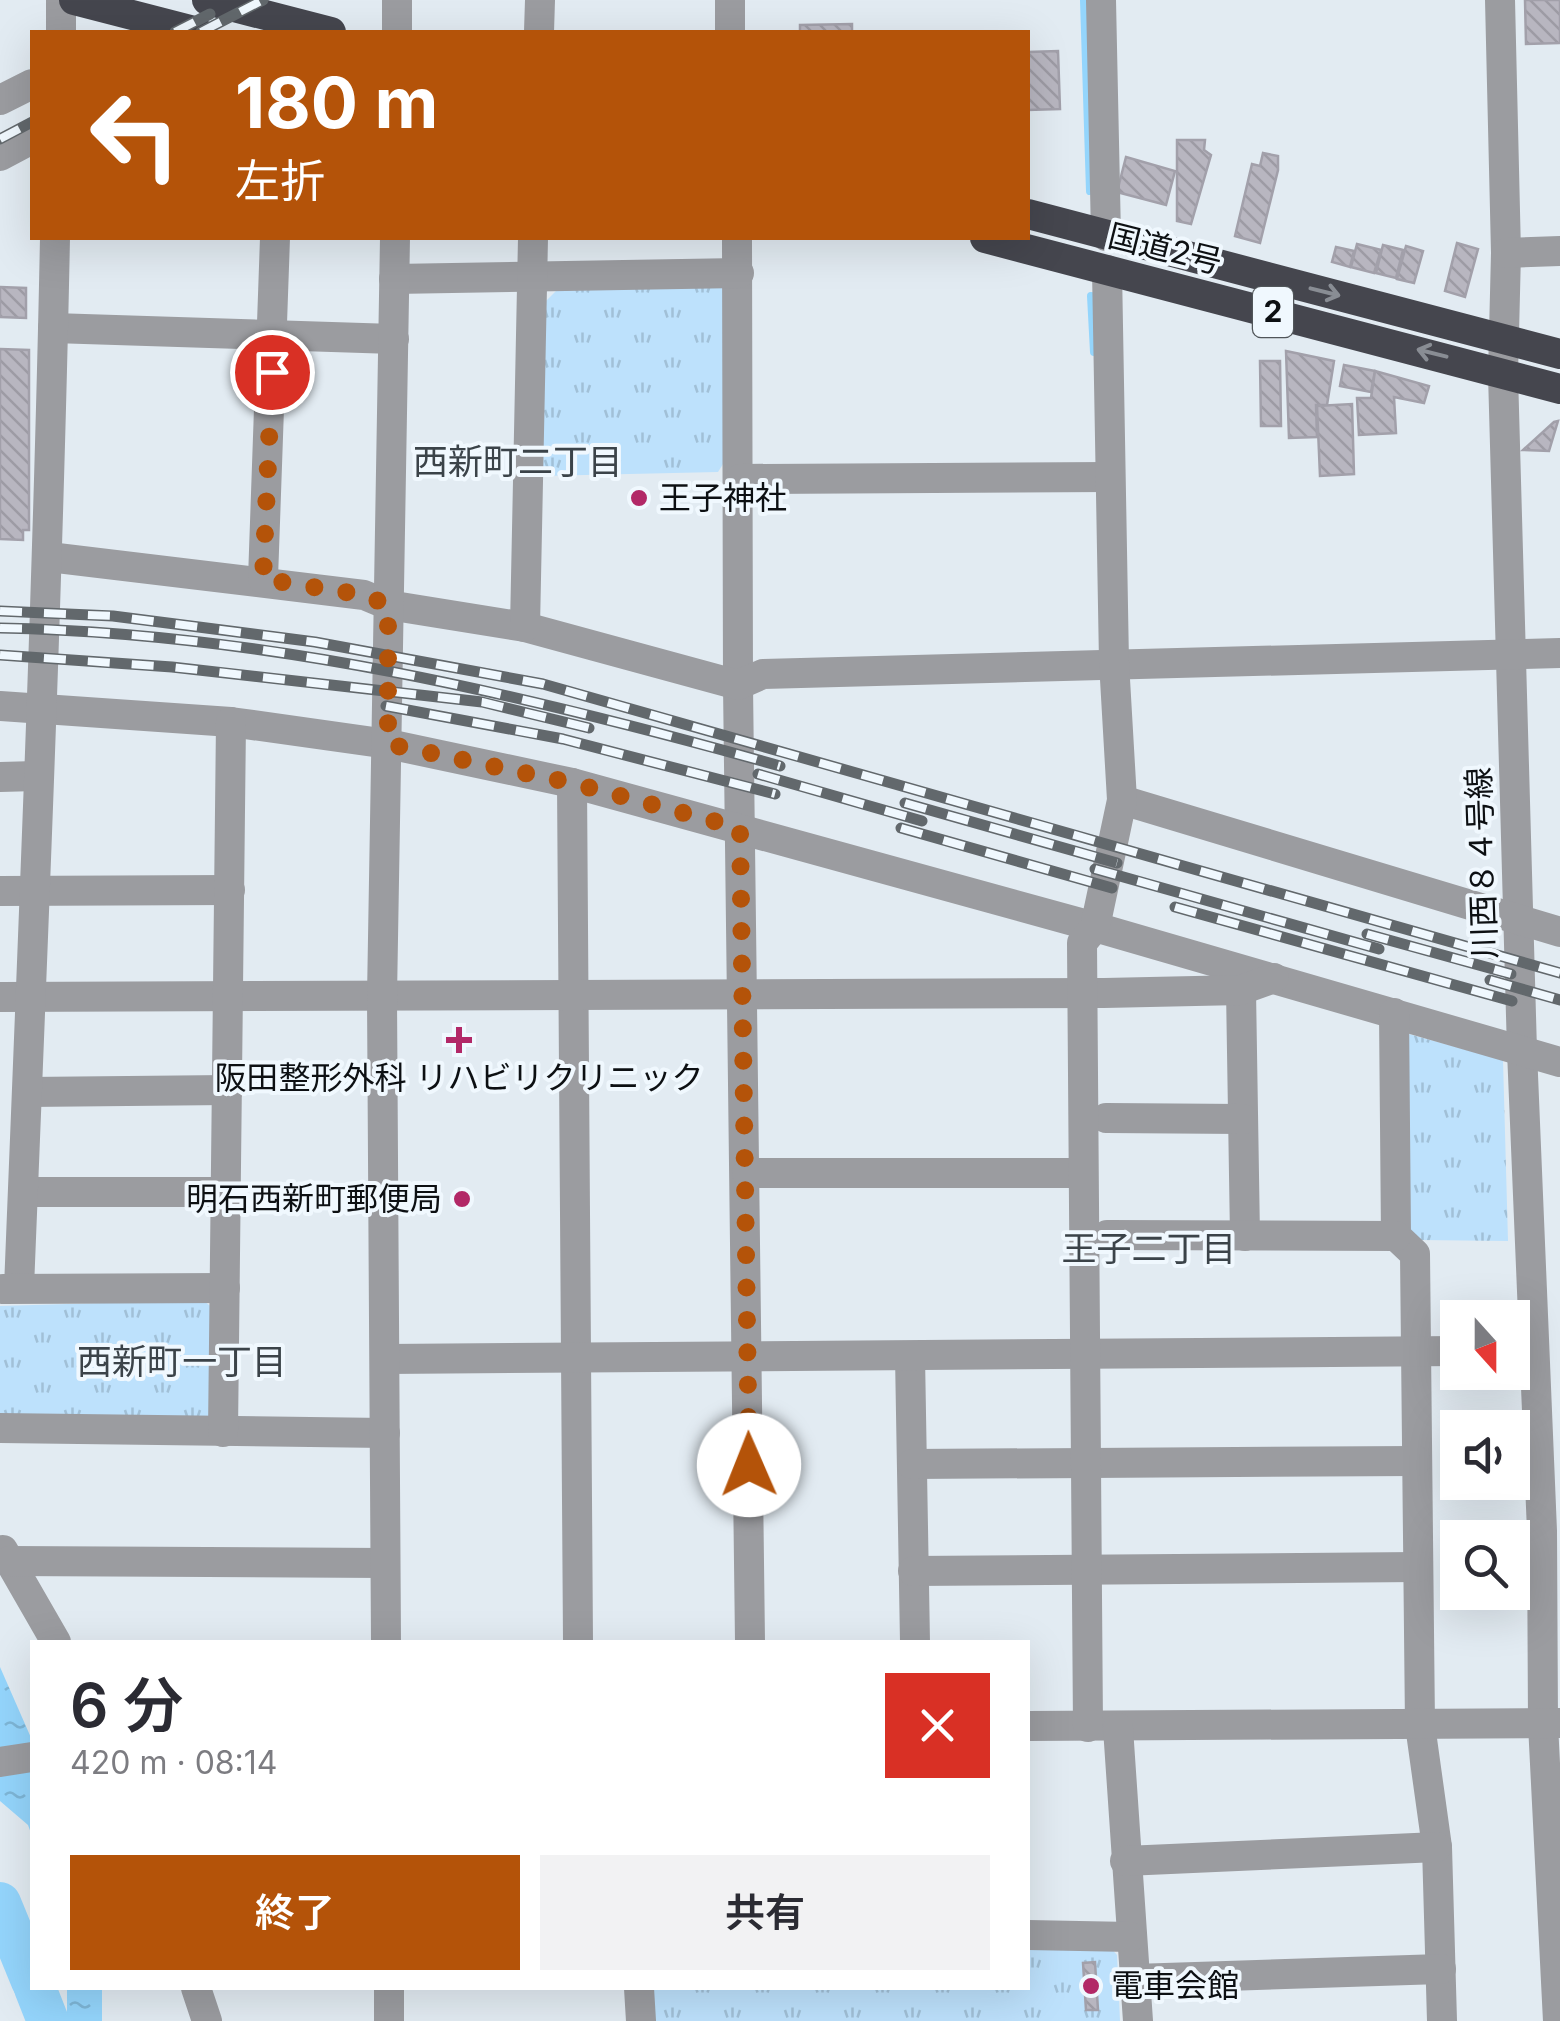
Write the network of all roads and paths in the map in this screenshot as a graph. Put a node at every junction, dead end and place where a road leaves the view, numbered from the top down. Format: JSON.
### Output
{"nodes":[{"id":1,"x":62,"y":0,"type":"edge"},
{"id":2,"x":74,"y":0,"type":"edge"},
{"id":3,"x":397,"y":0,"type":"edge"},
{"id":4,"x":540,"y":0,"type":"edge"},
{"id":5,"x":730,"y":0,"type":"edge"},
{"id":6,"x":1102,"y":0,"type":"edge"},
{"id":7,"x":1500,"y":0,"type":"edge"},
{"id":8,"x":213,"y":1,"type":"edge"},
{"id":9,"x":61,"y":30,"type":"edge"},
{"id":10,"x":190,"y":30,"type":"edge"},
{"id":11,"x":323,"y":30,"type":"edge"},
{"id":12,"x":397,"y":30,"type":"edge"},
{"id":13,"x":540,"y":30,"type":"edge"},
{"id":14,"x":730,"y":30,"type":"edge"},
{"id":15,"x":30,"y":85,"type":"edge"},
{"id":16,"x":0,"y":100,"type":"edge"},
{"id":17,"x":30,"y":139,"type":"edge"},
{"id":18,"x":0,"y":156,"type":"edge"},
{"id":19,"x":1030,"y":215,"type":"edge"},
{"id":20,"x":1106,"y":236,"type":"junction"},
{"id":21,"x":55,"y":240,"type":"edge"},
{"id":22,"x":274,"y":240,"type":"edge"},
{"id":23,"x":395,"y":240,"type":"edge"},
{"id":24,"x":533,"y":240,"type":"edge"},
{"id":25,"x":737,"y":240,"type":"edge"},
{"id":26,"x":993,"y":240,"type":"edge"},
{"id":27,"x":1560,"y":252,"type":"edge"},
{"id":28,"x":1506,"y":253,"type":"junction"},
{"id":29,"x":1108,"y":270,"type":"junction"},
{"id":30,"x":738,"y":272,"type":"junction"},
{"id":31,"x":535,"y":276,"type":"junction"},
{"id":32,"x":394,"y":279,"type":"junction"},
{"id":33,"x":53,"y":328,"type":"junction"},
{"id":34,"x":273,"y":338,"type":"junction"},
{"id":35,"x":394,"y":339,"type":"junction"},
{"id":36,"x":1504,"y":340,"type":"junction"},
{"id":37,"x":1560,"y":354,"type":"edge"},
{"id":38,"x":1503,"y":374,"type":"junction"},
{"id":39,"x":1560,"y":389,"type":"edge"},
{"id":40,"x":1109,"y":477,"type":"junction"},
{"id":41,"x":740,"y":479,"type":"junction"},
{"id":42,"x":49,"y":557,"type":"junction"},
{"id":43,"x":263,"y":579,"type":"junction"},
{"id":44,"x":388,"y":605,"type":"junction"},
{"id":45,"x":525,"y":627,"type":"junction"},
{"id":46,"x":1560,"y":653,"type":"edge"},
{"id":47,"x":1512,"y":654,"type":"junction"},
{"id":48,"x":1114,"y":662,"type":"junction"},
{"id":49,"x":738,"y":685,"type":"junction"},
{"id":50,"x":0,"y":706,"type":"edge"},
{"id":51,"x":40,"y":708,"type":"junction"},
{"id":52,"x":231,"y":722,"type":"junction"},
{"id":53,"x":388,"y":744,"type":"junction"},
{"id":54,"x":0,"y":776,"type":"edge"},
{"id":55,"x":36,"y":776,"type":"junction"},
{"id":56,"x":572,"y":783,"type":"junction"},
{"id":57,"x":1122,"y":800,"type":"junction"},
{"id":58,"x":740,"y":828,"type":"junction"},
{"id":59,"x":0,"y":890,"type":"edge"},
{"id":60,"x":230,"y":890,"type":"junction"},
{"id":61,"x":34,"y":891,"type":"junction"},
{"id":62,"x":1519,"y":920,"type":"junction"},
{"id":63,"x":1095,"y":927,"type":"junction"},
{"id":64,"x":1560,"y":932,"type":"edge"},
{"id":65,"x":1274,"y":978,"type":"junction"},
{"id":66,"x":1242,"y":990,"type":"junction"},
{"id":67,"x":1092,"y":993,"type":"junction"},
{"id":68,"x":570,"y":994,"type":"junction"},
{"id":69,"x":743,"y":994,"type":"junction"},
{"id":70,"x":229,"y":996,"type":"junction"},
{"id":71,"x":0,"y":997,"type":"edge"},
{"id":72,"x":31,"y":997,"type":"junction"},
{"id":73,"x":382,"y":997,"type":"junction"},
{"id":74,"x":1394,"y":1013,"type":"junction"},
{"id":75,"x":1522,"y":1051,"type":"junction"},
{"id":76,"x":1560,"y":1062,"type":"edge"},
{"id":77,"x":228,"y":1090,"type":"junction"},
{"id":78,"x":27,"y":1092,"type":"junction"},
{"id":79,"x":1106,"y":1118,"type":"dead end"},
{"id":80,"x":1243,"y":1119,"type":"junction"},
{"id":81,"x":12,"y":1142,"type":"edge"},
{"id":82,"x":747,"y":1173,"type":"junction"},
{"id":83,"x":1082,"y":1173,"type":"junction"},
{"id":84,"x":23,"y":1192,"type":"junction"},
{"id":85,"x":226,"y":1192,"type":"junction"},
{"id":86,"x":1107,"y":1235,"type":"dead end"},
{"id":87,"x":1245,"y":1236,"type":"junction"},
{"id":88,"x":1396,"y":1236,"type":"junction"},
{"id":89,"x":10,"y":1288,"type":"edge"},
{"id":90,"x":225,"y":1288,"type":"junction"},
{"id":91,"x":1418,"y":1351,"type":"junction"},
{"id":92,"x":1440,"y":1351,"type":"edge"},
{"id":93,"x":1536,"y":1351,"type":"edge"},
{"id":94,"x":1084,"y":1355,"type":"junction"},
{"id":95,"x":910,"y":1356,"type":"junction"},
{"id":96,"x":748,"y":1358,"type":"junction"},
{"id":97,"x":386,"y":1359,"type":"junction"},
{"id":98,"x":572,"y":1359,"type":"junction"},
{"id":99,"x":0,"y":1428,"type":"edge"},
{"id":100,"x":223,"y":1432,"type":"junction"},
{"id":101,"x":384,"y":1433,"type":"junction"},
{"id":102,"x":1416,"y":1461,"type":"junction"},
{"id":103,"x":912,"y":1464,"type":"junction"},
{"id":104,"x":1085,"y":1466,"type":"junction"},
{"id":105,"x":1551,"y":1531,"type":"edge"},
{"id":106,"x":5,"y":1553,"type":"edge"},
{"id":107,"x":385,"y":1563,"type":"junction"},
{"id":108,"x":1086,"y":1568,"type":"junction"},
{"id":109,"x":1418,"y":1568,"type":"junction"},
{"id":110,"x":913,"y":1571,"type":"junction"},
{"id":111,"x":55,"y":1640,"type":"edge"},
{"id":112,"x":386,"y":1640,"type":"edge"},
{"id":113,"x":578,"y":1640,"type":"edge"},
{"id":114,"x":750,"y":1640,"type":"edge"},
{"id":115,"x":914,"y":1640,"type":"edge"},
{"id":116,"x":1551,"y":1723,"type":"edge"},
{"id":117,"x":1420,"y":1725,"type":"junction"},
{"id":118,"x":1030,"y":1726,"type":"edge"},
{"id":119,"x":1103,"y":1728,"type":"junction"},
{"id":120,"x":30,"y":1757,"type":"edge"},
{"id":121,"x":0,"y":1762,"type":"edge"},
{"id":122,"x":1437,"y":1847,"type":"junction"},
{"id":123,"x":1126,"y":1862,"type":"junction"},
{"id":124,"x":1556,"y":1899,"type":"edge"},
{"id":125,"x":1030,"y":1935,"type":"edge"},
{"id":126,"x":1130,"y":1937,"type":"junction"},
{"id":127,"x":1440,"y":1968,"type":"junction"},
{"id":128,"x":1134,"y":1979,"type":"junction"},
{"id":129,"x":197,"y":1990,"type":"edge"},
{"id":130,"x":389,"y":1990,"type":"edge"},
{"id":131,"x":640,"y":1990,"type":"edge"},
{"id":132,"x":207,"y":2021,"type":"edge"},
{"id":133,"x":390,"y":2021,"type":"edge"},
{"id":134,"x":641,"y":2021,"type":"edge"},
{"id":135,"x":1138,"y":2021,"type":"edge"},
{"id":136,"x":1442,"y":2021,"type":"edge"},
{"id":137,"x":1558,"y":2021,"type":"edge"}],
"edges":[{"from":1,"to":9,"type":"street"},
{"from":2,"to":10,"type":"highway"},
{"from":3,"to":12,"type":"street"},
{"from":4,"to":13,"type":"street"},
{"from":5,"to":14,"type":"street"},
{"from":6,"to":20,"type":"street"},
{"from":7,"to":28,"type":"street","name":"川西８４号線"},
{"from":8,"to":11,"type":"highway"},
{"from":15,"to":16,"type":"street"},
{"from":17,"to":18,"type":"street"},
{"from":19,"to":20,"type":"highway","name":"国道2号","number":"2"},
{"from":20,"to":36,"type":"highway","name":"国道2号","number":"2","one_way":true},
{"from":21,"to":33,"type":"street"},
{"from":22,"to":34,"type":"street"},
{"from":23,"to":32,"type":"street"},
{"from":24,"to":31,"type":"street"},
{"from":25,"to":30,"type":"street"},
{"from":26,"to":29,"type":"highway","name":"国道2号","number":"2"},
{"from":27,"to":28,"type":"street"},
{"from":28,"to":36,"type":"street","name":"川西８４号線"},
{"from":38,"to":29,"type":"highway","name":"国道2号","number":"2","one_way":true},
{"from":29,"to":40,"type":"street"},
{"from":30,"to":31,"type":"street"},
{"from":30,"to":41,"type":"street"},
{"from":31,"to":32,"type":"street"},
{"from":31,"to":45,"type":"street"},
{"from":32,"to":35,"type":"street"},
{"from":33,"to":34,"type":"street"},
{"from":33,"to":42,"type":"street"},
{"from":34,"to":35,"type":"street"},
{"from":34,"to":43,"type":"street"},
{"from":35,"to":44,"type":"street"},
{"from":36,"to":37,"type":"highway","name":"国道2号","number":"2"},
{"from":36,"to":38,"type":"street","name":"川西８４号線"},
{"from":38,"to":39,"type":"highway","name":"国道2号","number":"2"},
{"from":38,"to":47,"type":"street","name":"川西８４号線"},
{"from":40,"to":41,"type":"street"},
{"from":40,"to":48,"type":"street"},
{"from":41,"to":49,"type":"street"},
{"from":42,"to":43,"type":"street"},
{"from":42,"to":51,"type":"street"},
{"from":43,"to":44,"type":"street"},
{"from":44,"to":45,"type":"street"},
{"from":44,"to":53,"type":"street"},
{"from":45,"to":49,"type":"street"},
{"from":46,"to":47,"type":"street"},
{"from":47,"to":48,"type":"street"},
{"from":47,"to":62,"type":"street","name":"川西８４号線"},
{"from":48,"to":49,"type":"street"},
{"from":48,"to":57,"type":"street"},
{"from":49,"to":58,"type":"street"},
{"from":50,"to":51,"type":"street"},
{"from":51,"to":52,"type":"street"},
{"from":51,"to":55,"type":"street"},
{"from":52,"to":53,"type":"street"},
{"from":52,"to":60,"type":"street"},
{"from":53,"to":56,"type":"street"},
{"from":53,"to":73,"type":"street"},
{"from":54,"to":55,"type":"street"},
{"from":55,"to":61,"type":"street"},
{"from":56,"to":58,"type":"street"},
{"from":56,"to":68,"type":"street"},
{"from":57,"to":62,"type":"street"},
{"from":57,"to":63,"type":"street"},
{"from":58,"to":63,"type":"street"},
{"from":58,"to":69,"type":"street"},
{"from":59,"to":61,"type":"street"},
{"from":60,"to":61,"type":"street"},
{"from":60,"to":70,"type":"street"},
{"from":61,"to":72,"type":"street"},
{"from":62,"to":64,"type":"street"},
{"from":62,"to":75,"type":"street","name":"川西８４号線"},
{"from":63,"to":65,"type":"street"},
{"from":63,"to":67,"type":"street"},
{"from":65,"to":66,"type":"street"},
{"from":65,"to":74,"type":"street"},
{"from":66,"to":67,"type":"street"},
{"from":66,"to":80,"type":"street"},
{"from":67,"to":69,"type":"street"},
{"from":67,"to":83,"type":"street"},
{"from":68,"to":69,"type":"street"},
{"from":68,"to":73,"type":"street"},
{"from":68,"to":98,"type":"street"},
{"from":69,"to":82,"type":"street"},
{"from":70,"to":72,"type":"street"},
{"from":70,"to":73,"type":"street"},
{"from":70,"to":77,"type":"street"},
{"from":71,"to":72,"type":"street"},
{"from":72,"to":78,"type":"street"},
{"from":73,"to":97,"type":"street"},
{"from":74,"to":75,"type":"street"},
{"from":74,"to":88,"type":"street"},
{"from":75,"to":76,"type":"street"},
{"from":75,"to":93,"type":"street","name":"川西８４号線"},
{"from":77,"to":78,"type":"street"},
{"from":77,"to":85,"type":"street"},
{"from":78,"to":81,"type":"street"},
{"from":79,"to":80,"type":"street"},
{"from":80,"to":87,"type":"street"},
{"from":81,"to":84,"type":"street"},
{"from":82,"to":83,"type":"street"},
{"from":82,"to":96,"type":"street"},
{"from":83,"to":94,"type":"street"},
{"from":84,"to":85,"type":"street"},
{"from":84,"to":89,"type":"street"},
{"from":85,"to":90,"type":"street"},
{"from":86,"to":87,"type":"street"},
{"from":87,"to":88,"type":"street"},
{"from":88,"to":91,"type":"street"},
{"from":89,"to":90,"type":"street"},
{"from":90,"to":100,"type":"street"},
{"from":91,"to":92,"type":"street"},
{"from":91,"to":94,"type":"street"},
{"from":91,"to":102,"type":"street"},
{"from":93,"to":105,"type":"street","name":"川西８４号線"},
{"from":94,"to":95,"type":"street"},
{"from":94,"to":104,"type":"street"},
{"from":95,"to":96,"type":"street"},
{"from":95,"to":103,"type":"street"},
{"from":96,"to":98,"type":"street"},
{"from":96,"to":114,"type":"street"},
{"from":97,"to":98,"type":"street"},
{"from":97,"to":101,"type":"street"},
{"from":98,"to":113,"type":"street"},
{"from":99,"to":100,"type":"street"},
{"from":100,"to":101,"type":"street"},
{"from":101,"to":107,"type":"street"},
{"from":102,"to":104,"type":"street"},
{"from":102,"to":109,"type":"street"},
{"from":103,"to":104,"type":"street"},
{"from":103,"to":110,"type":"street"},
{"from":104,"to":108,"type":"street"},
{"from":105,"to":116,"type":"street","name":"川西８４号線"},
{"from":106,"to":107,"type":"street"},
{"from":106,"to":111,"type":"street"},
{"from":107,"to":112,"type":"street"},
{"from":108,"to":109,"type":"street"},
{"from":108,"to":110,"type":"street"},
{"from":108,"to":119,"type":"street"},
{"from":109,"to":117,"type":"street"},
{"from":110,"to":115,"type":"street"},
{"from":116,"to":117,"type":"street"},
{"from":116,"to":124,"type":"street","name":"川西８４号線"},
{"from":117,"to":119,"type":"street"},
{"from":117,"to":122,"type":"street"},
{"from":118,"to":119,"type":"street"},
{"from":119,"to":123,"type":"street"},
{"from":120,"to":121,"type":"street"},
{"from":122,"to":123,"type":"street"},
{"from":122,"to":127,"type":"street"},
{"from":123,"to":126,"type":"street"},
{"from":124,"to":137,"type":"street","name":"川西８４号線"},
{"from":125,"to":126,"type":"street"},
{"from":126,"to":128,"type":"street"},
{"from":127,"to":128,"type":"street"},
{"from":127,"to":136,"type":"street"},
{"from":128,"to":135,"type":"street"},
{"from":129,"to":132,"type":"street"},
{"from":130,"to":133,"type":"street"},
{"from":131,"to":134,"type":"street"}]}
